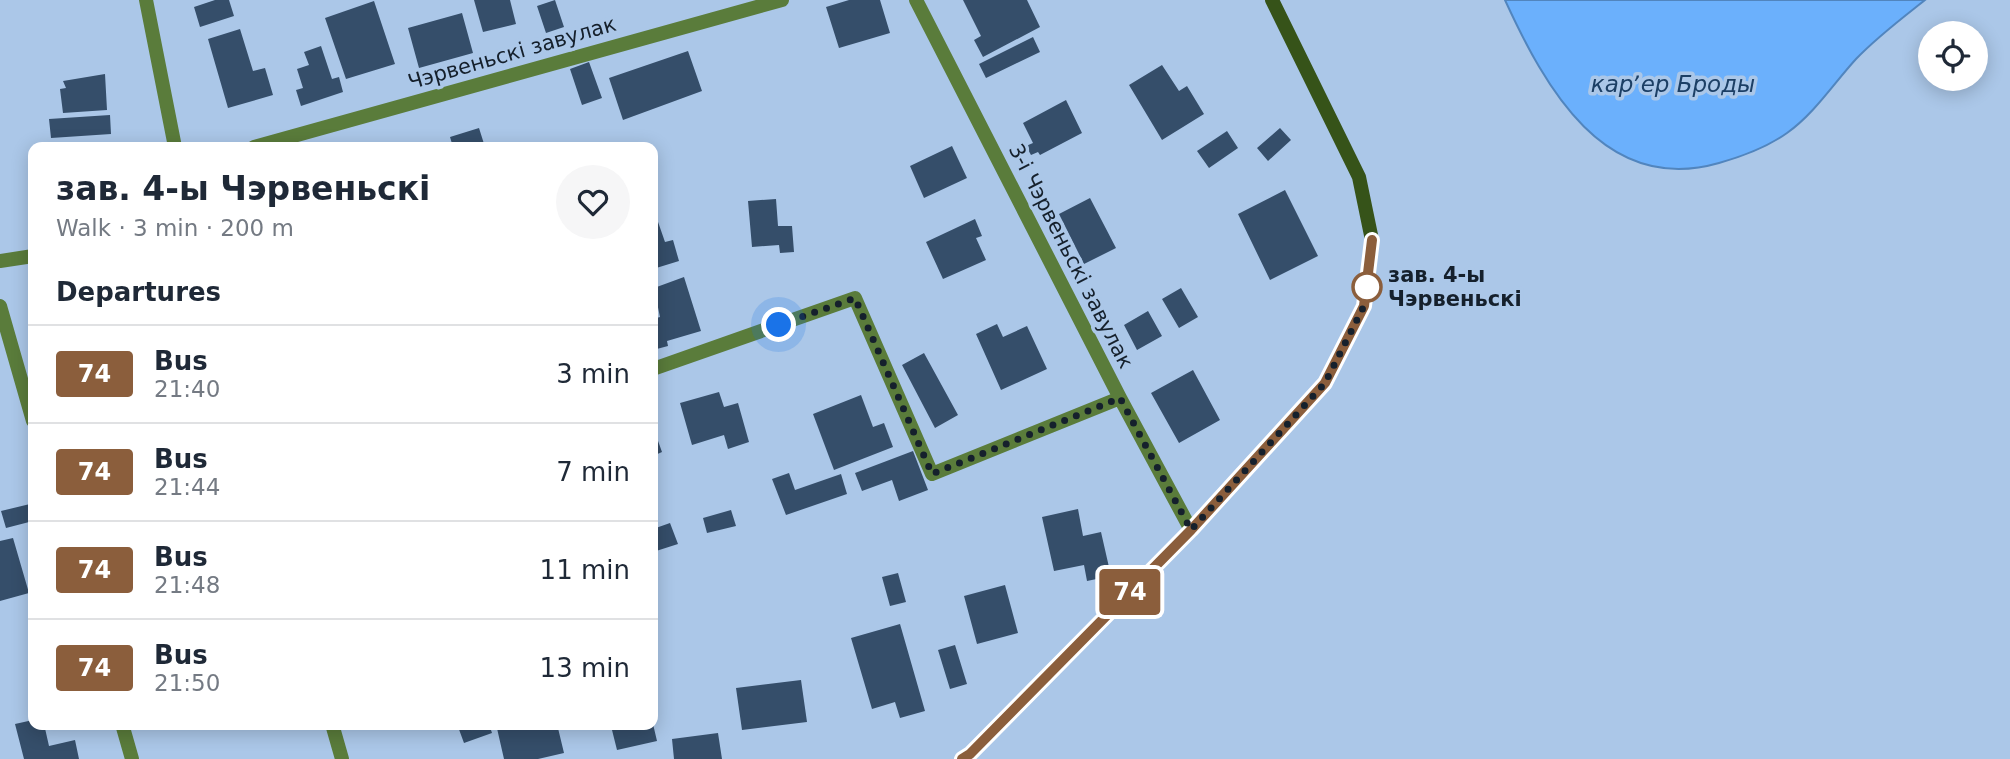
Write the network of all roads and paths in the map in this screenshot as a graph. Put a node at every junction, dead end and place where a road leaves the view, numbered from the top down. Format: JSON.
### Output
{"nodes":[{"id":1,"x":146,"y":0,"type":"edge"},
{"id":2,"x":782,"y":0,"type":"edge"},
{"id":3,"x":916,"y":0,"type":"edge"},
{"id":4,"x":1272,"y":0,"type":"edge"},
{"id":5,"x":174,"y":142,"type":"edge"},
{"id":6,"x":272,"y":142,"type":"edge"},
{"id":7,"x":28,"y":257,"type":"edge"},
{"id":8,"x":0,"y":261,"type":"edge"},
{"id":9,"x":0,"y":306,"type":"edge"},
{"id":10,"x":658,"y":367,"type":"edge"},
{"id":11,"x":28,"y":380,"type":"edge"},
{"id":12,"x":23,"y":387,"type":"junction"},
{"id":13,"x":1120,"y":398,"type":"junction"},
{"id":14,"x":28,"y":404,"type":"edge"},
{"id":15,"x":1191,"y":530,"type":"junction"},
{"id":16,"x":124,"y":730,"type":"edge"},
{"id":17,"x":334,"y":730,"type":"edge"},
{"id":18,"x":132,"y":759,"type":"edge"},
{"id":19,"x":342,"y":759,"type":"edge"},
{"id":20,"x":962,"y":759,"type":"edge"}],
"edges":[{"from":1,"to":5,"type":"street"},
{"from":2,"to":6,"type":"street","name":"Чэрвеньскі завулак"},
{"from":3,"to":13,"type":"street","name":"3-і Чэрвеньскі завулак"},
{"from":4,"to":15,"type":"street"},
{"from":7,"to":8,"type":"street"},
{"from":9,"to":12,"type":"street"},
{"from":10,"to":13,"type":"street"},
{"from":11,"to":12,"type":"street"},
{"from":12,"to":14,"type":"street"},
{"from":13,"to":15,"type":"street","name":"3-і Чэрвеньскі завулак"},
{"from":15,"to":20,"type":"street"},
{"from":16,"to":18,"type":"street"},
{"from":17,"to":19,"type":"street"}]}
